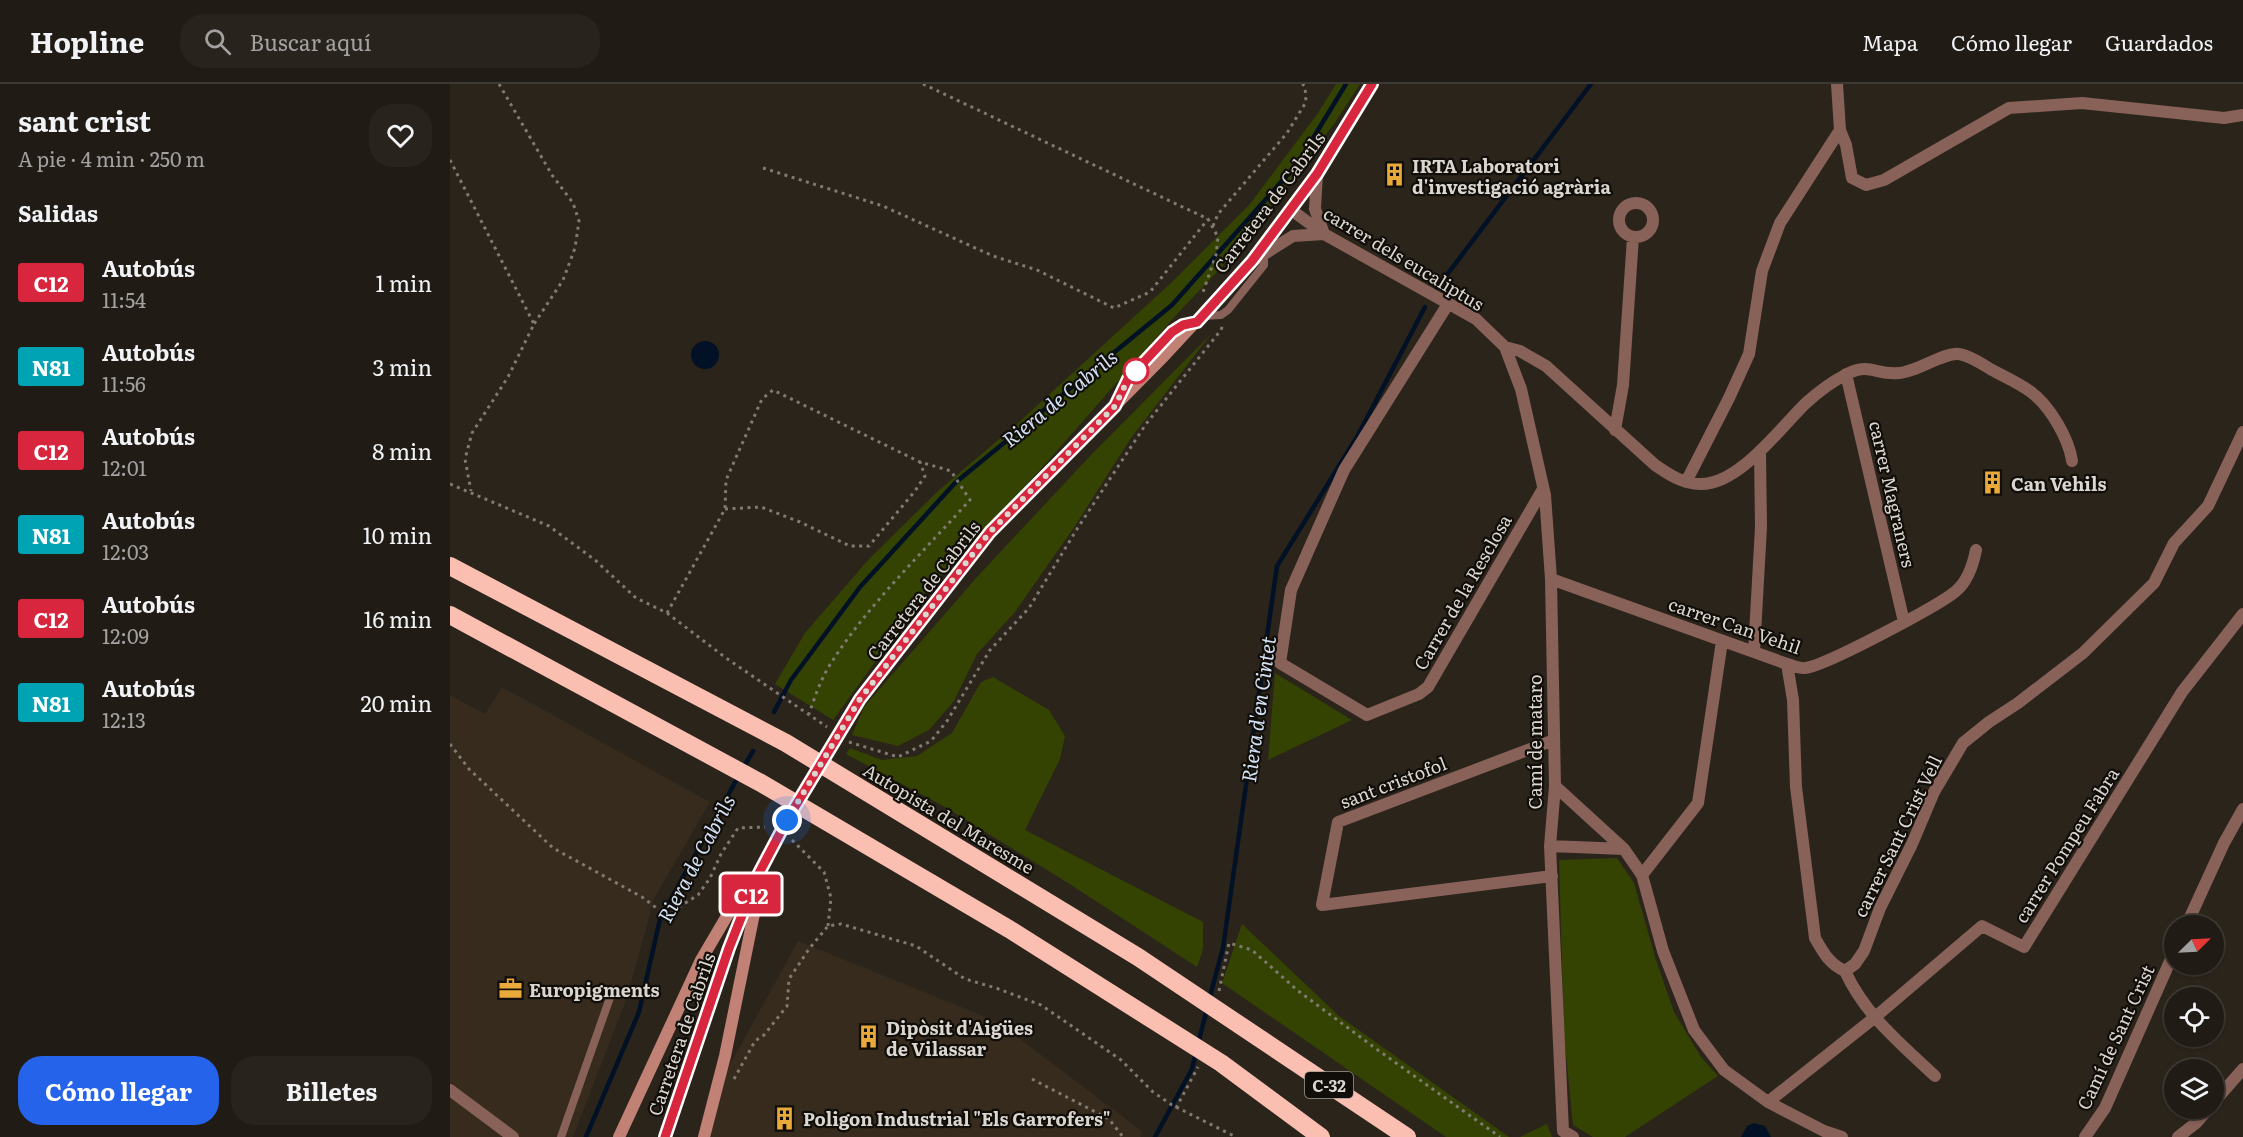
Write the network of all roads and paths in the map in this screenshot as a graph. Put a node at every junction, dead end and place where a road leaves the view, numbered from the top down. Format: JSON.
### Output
{"nodes":[{"id":1,"x":499,"y":84,"type":"edge"},
{"id":2,"x":923,"y":84,"type":"edge"},
{"id":3,"x":1302,"y":84,"type":"edge"},
{"id":4,"x":1372,"y":84,"type":"edge"},
{"id":5,"x":1837,"y":84,"type":"edge"},
{"id":6,"x":2243,"y":115,"type":"edge"},
{"id":7,"x":1840,"y":130,"type":"junction"},
{"id":8,"x":450,"y":160,"type":"edge"},
{"id":9,"x":763,"y":168,"type":"dead end"},
{"id":10,"x":1317,"y":174,"type":"junction"},
{"id":11,"x":1290,"y":209,"type":"junction"},
{"id":12,"x":1208,"y":219,"type":"junction"},
{"id":13,"x":1213,"y":226,"type":"junction"},
{"id":14,"x":1324,"y":234,"type":"junction"},
{"id":15,"x":1633,"y":237,"type":"dead end"},
{"id":16,"x":1264,"y":249,"type":"junction"},
{"id":17,"x":1201,"y":295,"type":"dead end"},
{"id":18,"x":1448,"y":303,"type":"junction"},
{"id":19,"x":1228,"y":310,"type":"junction"},
{"id":20,"x":1200,"y":319,"type":"junction"},
{"id":21,"x":534,"y":324,"type":"junction"},
{"id":22,"x":1505,"y":347,"type":"junction"},
{"id":23,"x":1846,"y":374,"type":"junction"},
{"id":24,"x":1615,"y":430,"type":"junction"},
{"id":25,"x":2243,"y":432,"type":"edge"},
{"id":26,"x":1760,"y":452,"type":"junction"},
{"id":27,"x":2072,"y":461,"type":"dead end"},
{"id":28,"x":920,"y":462,"type":"junction"},
{"id":29,"x":1686,"y":482,"type":"junction"},
{"id":30,"x":450,"y":484,"type":"edge"},
{"id":31,"x":1543,"y":489,"type":"junction"},
{"id":32,"x":472,"y":492,"type":"junction"},
{"id":33,"x":725,"y":509,"type":"junction"},
{"id":34,"x":1976,"y":550,"type":"dead end"},
{"id":35,"x":450,"y":566,"type":"edge"},
{"id":36,"x":1551,"y":579,"type":"junction"},
{"id":37,"x":667,"y":613,"type":"junction"},
{"id":38,"x":2243,"y":614,"type":"edge"},
{"id":39,"x":450,"y":615,"type":"edge"},
{"id":40,"x":1904,"y":622,"type":"junction"},
{"id":41,"x":1722,"y":641,"type":"junction"},
{"id":42,"x":1754,"y":652,"type":"junction"},
{"id":43,"x":1787,"y":664,"type":"junction"},
{"id":44,"x":809,"y":714,"type":"junction"},
{"id":45,"x":828,"y":727,"type":"dead end"},
{"id":46,"x":1554,"y":740,"type":"junction"},
{"id":47,"x":849,"y":742,"type":"dead end"},
{"id":48,"x":450,"y":744,"type":"edge"},
{"id":49,"x":1555,"y":786,"type":"junction"},
{"id":50,"x":2243,"y":809,"type":"edge"},
{"id":51,"x":765,"y":827,"type":"dead end"},
{"id":52,"x":792,"y":840,"type":"dead end"},
{"id":53,"x":1550,"y":846,"type":"junction"},
{"id":54,"x":1624,"y":849,"type":"junction"},
{"id":55,"x":758,"y":875,"type":"junction"},
{"id":56,"x":1642,"y":875,"type":"junction"},
{"id":57,"x":1552,"y":876,"type":"junction"},
{"id":58,"x":2191,"y":915,"type":"edge"},
{"id":59,"x":828,"y":926,"type":"junction"},
{"id":60,"x":1845,"y":971,"type":"junction"},
{"id":61,"x":2164,"y":975,"type":"edge"},
{"id":62,"x":613,"y":989,"type":"dead end"},
{"id":63,"x":1218,"y":995,"type":"dead end"},
{"id":64,"x":1874,"y":1018,"type":"junction"},
{"id":65,"x":1201,"y":1058,"type":"dead end"},
{"id":66,"x":2243,"y":1069,"type":"edge"},
{"id":67,"x":1935,"y":1076,"type":"dead end"},
{"id":68,"x":1032,"y":1078,"type":"dead end"},
{"id":69,"x":733,"y":1082,"type":"dead end"},
{"id":70,"x":450,"y":1090,"type":"edge"},
{"id":71,"x":2224,"y":1091,"type":"edge"},
{"id":72,"x":1768,"y":1102,"type":"junction"},
{"id":73,"x":1176,"y":1108,"type":"junction"},
{"id":74,"x":2200,"y":1119,"type":"edge"},
{"id":75,"x":513,"y":1137,"type":"edge"},
{"id":76,"x":561,"y":1137,"type":"edge"},
{"id":77,"x":619,"y":1137,"type":"edge"},
{"id":78,"x":665,"y":1137,"type":"edge"},
{"id":79,"x":704,"y":1137,"type":"edge"},
{"id":80,"x":1123,"y":1137,"type":"edge"},
{"id":81,"x":1236,"y":1137,"type":"edge"},
{"id":82,"x":1322,"y":1137,"type":"edge"},
{"id":83,"x":1407,"y":1137,"type":"edge"},
{"id":84,"x":1500,"y":1137,"type":"edge"},
{"id":85,"x":1573,"y":1137,"type":"edge"},
{"id":86,"x":1842,"y":1137,"type":"edge"},
{"id":87,"x":2085,"y":1137,"type":"edge"},
{"id":88,"x":2178,"y":1137,"type":"edge"}],
"edges":[{"from":1,"to":21,"type":"path"},
{"from":2,"to":12,"type":"path"},
{"from":3,"to":13,"type":"path"},
{"from":4,"to":10,"type":"street","name":"Carretera de Cabrils"},
{"from":5,"to":7,"type":"street"},
{"from":6,"to":7,"type":"street"},
{"from":7,"to":29,"type":"street"},
{"from":8,"to":21,"type":"path"},
{"from":9,"to":12,"type":"path"},
{"from":10,"to":11,"type":"street","name":"Carretera de Cabrils"},
{"from":10,"to":14,"type":"street","name":"carrer dels eucaliptus"},
{"from":11,"to":14,"type":"street","name":"carrer dels eucaliptus"},
{"from":11,"to":16,"type":"street","name":"Carretera de Cabrils"},
{"from":12,"to":13,"type":"path"},
{"from":13,"to":17,"type":"path"},
{"from":14,"to":16,"type":"street","name":"carrer dels eucaliptus"},
{"from":14,"to":18,"type":"street","name":"carrer dels eucaliptus"},
{"from":15,"to":24,"type":"street"},
{"from":16,"to":19,"type":"lane"},
{"from":16,"to":20,"type":"street","name":"Carretera de Cabrils"},
{"from":18,"to":22,"type":"street","name":"carrer dels eucaliptus"},
{"from":18,"to":31,"type":"street","name":"Carrer de la Resclosa"},
{"from":19,"to":20,"type":"lane"},
{"from":19,"to":47,"type":"path"},
{"from":20,"to":55,"type":"street","name":"Carretera de Cabrils"},
{"from":21,"to":32,"type":"path"},
{"from":22,"to":24,"type":"street","name":"carrer dels eucaliptus"},
{"from":22,"to":31,"type":"street","name":"Camí de mataro"},
{"from":23,"to":26,"type":"street"},
{"from":23,"to":27,"type":"street"},
{"from":23,"to":40,"type":"street","name":"carrer Magraners"},
{"from":24,"to":29,"type":"street","name":"carrer dels eucaliptus"},
{"from":25,"to":60,"type":"street","name":"carrer Sant Crist Vell"},
{"from":26,"to":29,"type":"street"},
{"from":26,"to":42,"type":"street"},
{"from":28,"to":33,"type":"path"},
{"from":28,"to":33,"type":"path"},
{"from":28,"to":44,"type":"path"},
{"from":30,"to":32,"type":"path"},
{"from":31,"to":36,"type":"street","name":"Camí de mataro"},
{"from":32,"to":37,"type":"path"},
{"from":33,"to":37,"type":"path"},
{"from":34,"to":40,"type":"street","name":"carrer Can Vehil"},
{"from":35,"to":83,"type":"highway","name":"Autopista del Maresme","number":"C-32"},
{"from":36,"to":41,"type":"street","name":"carrer Can Vehil"},
{"from":36,"to":46,"type":"street","name":"Camí de mataro"},
{"from":37,"to":44,"type":"path"},
{"from":38,"to":64,"type":"street","name":"carrer Pompeu Fabra"},
{"from":39,"to":82,"type":"highway","number":"C-32"},
{"from":40,"to":43,"type":"street","name":"carrer Can Vehil"},
{"from":41,"to":42,"type":"street","name":"carrer Can Vehil"},
{"from":41,"to":56,"type":"street"},
{"from":42,"to":43,"type":"street","name":"carrer Can Vehil"},
{"from":43,"to":60,"type":"street"},
{"from":44,"to":45,"type":"path"},
{"from":46,"to":49,"type":"street","name":"Camí de mataro"},
{"from":46,"to":57,"type":"street","name":"sant cristofol"},
{"from":48,"to":51,"type":"path"},
{"from":49,"to":53,"type":"street","name":"Camí de mataro"},
{"from":49,"to":54,"type":"street"},
{"from":50,"to":58,"type":"street"},
{"from":52,"to":59,"type":"path"},
{"from":53,"to":54,"type":"street"},
{"from":53,"to":57,"type":"street","name":"Camí de mataro"},
{"from":54,"to":56,"type":"street"},
{"from":55,"to":77,"type":"street"},
{"from":55,"to":78,"type":"street","name":"Carretera de Cabrils"},
{"from":55,"to":79,"type":"street"},
{"from":56,"to":72,"type":"street"},
{"from":57,"to":85,"type":"street","name":"Camí de mataro"},
{"from":59,"to":69,"type":"path"},
{"from":59,"to":73,"type":"path"},
{"from":60,"to":64,"type":"street"},
{"from":61,"to":87,"type":"street","name":"Camí de Sant Crist"},
{"from":62,"to":76,"type":"lane"},
{"from":63,"to":84,"type":"path"},
{"from":64,"to":67,"type":"street"},
{"from":64,"to":72,"type":"street","name":"carrer Pompeu Fabra"},
{"from":65,"to":73,"type":"path"},
{"from":66,"to":71,"type":"street"},
{"from":68,"to":80,"type":"path"},
{"from":70,"to":75,"type":"street"},
{"from":72,"to":86,"type":"street"},
{"from":73,"to":81,"type":"path"},
{"from":74,"to":88,"type":"street"}]}
